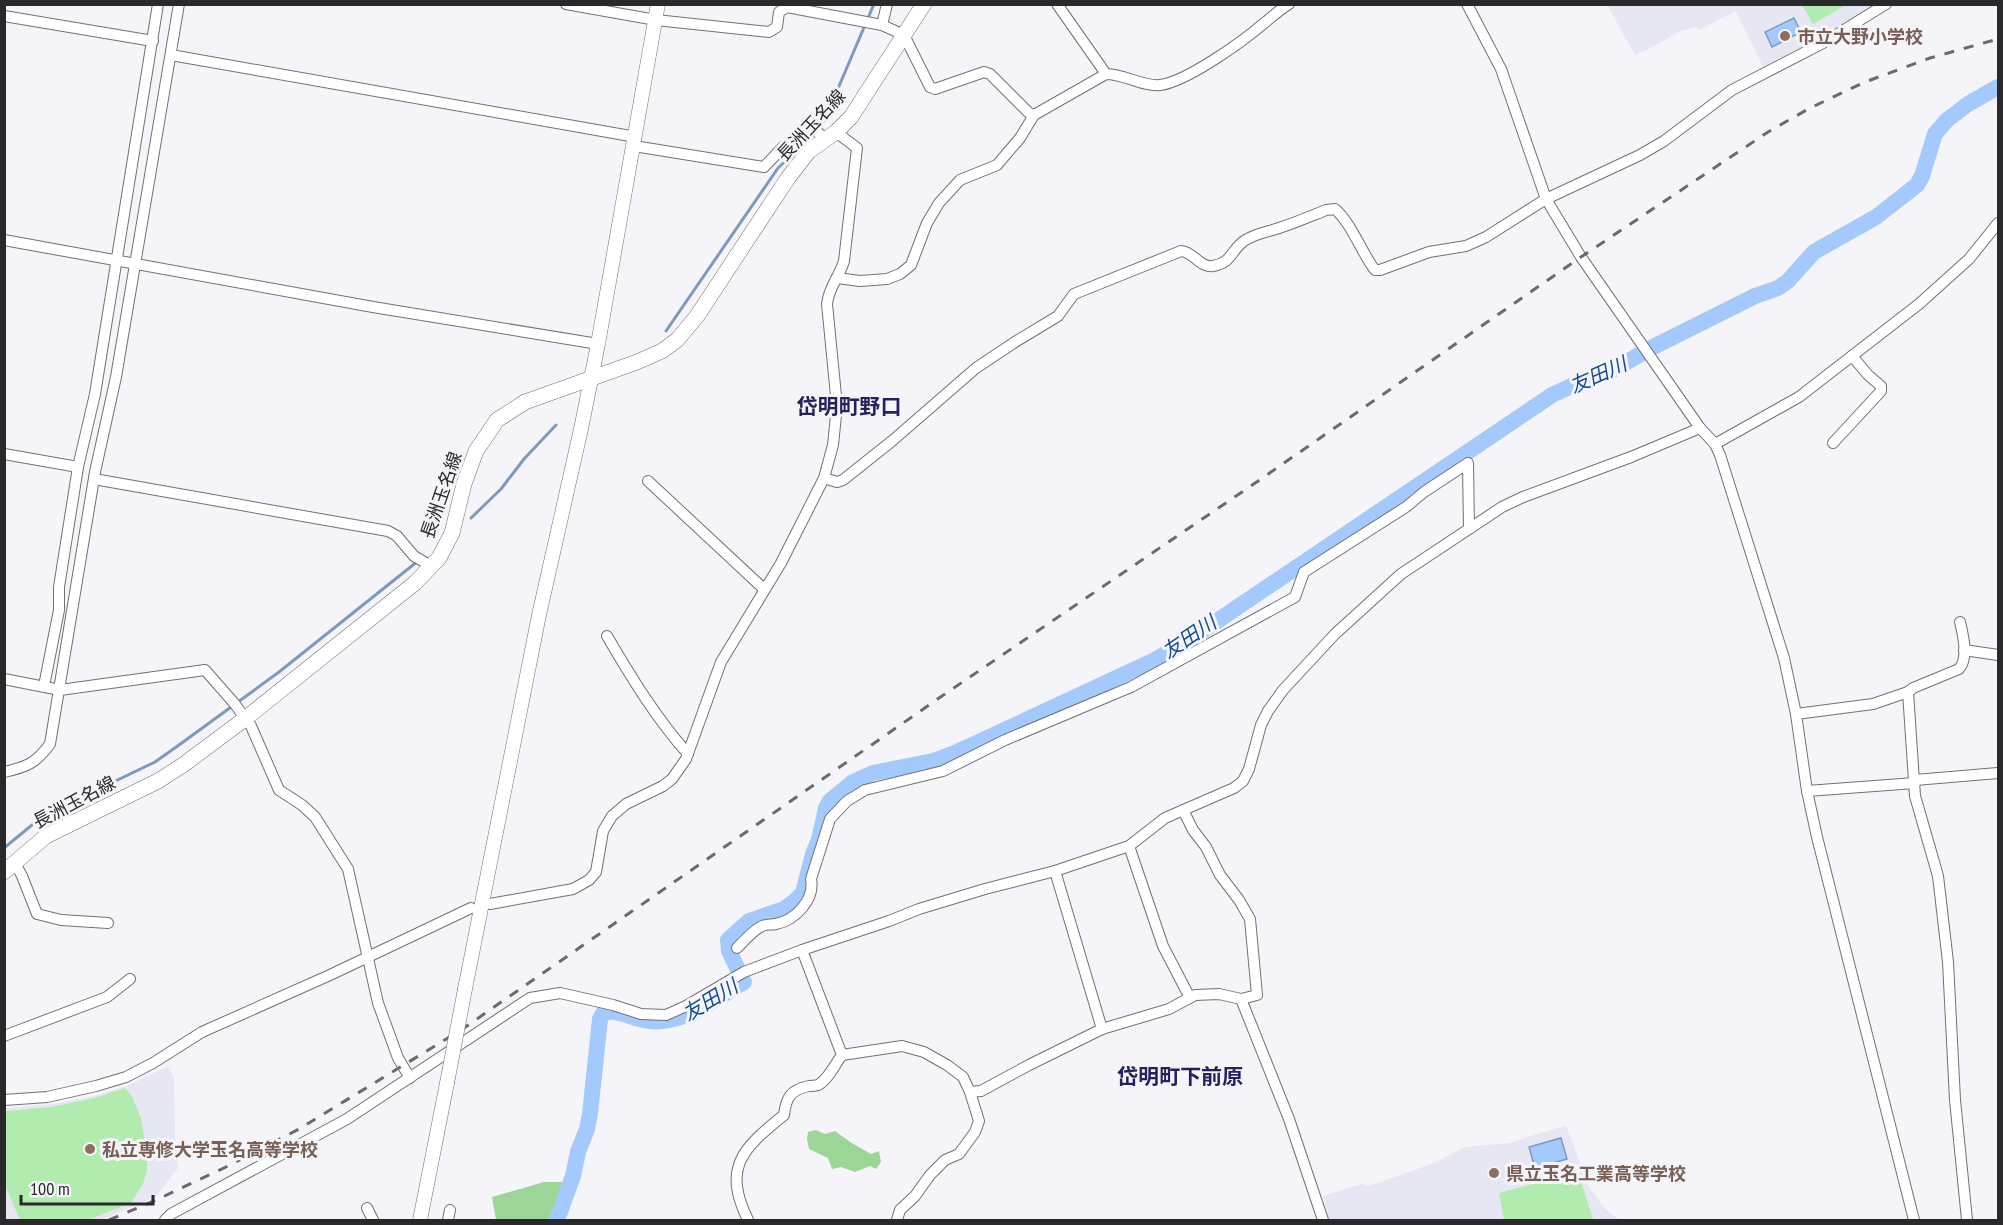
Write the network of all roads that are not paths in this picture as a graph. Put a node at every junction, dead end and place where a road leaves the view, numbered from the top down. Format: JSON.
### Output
{"nodes":[{"id":1,"x":158,"y":4,"type":"edge"},
{"id":2,"x":179,"y":4,"type":"edge"},
{"id":3,"x":566,"y":4,"type":"edge"},
{"id":4,"x":658,"y":4,"type":"edge"},
{"id":5,"x":887,"y":4,"type":"edge"},
{"id":6,"x":924,"y":4,"type":"edge"},
{"id":7,"x":1057,"y":4,"type":"edge"},
{"id":8,"x":1289,"y":4,"type":"edge"},
{"id":9,"x":1467,"y":4,"type":"edge"},
{"id":10,"x":1886,"y":4,"type":"edge"},
{"id":11,"x":1275,"y":8,"type":"edge"},
{"id":12,"x":4,"y":16,"type":"edge"},
{"id":13,"x":656,"y":20,"type":"junction"},
{"id":14,"x":882,"y":25,"type":"junction"},
{"id":15,"x":904,"y":35,"type":"junction"},
{"id":16,"x":153,"y":41,"type":"junction"},
{"id":17,"x":171,"y":55,"type":"junction"},
{"id":18,"x":1106,"y":74,"type":"junction"},
{"id":19,"x":1034,"y":116,"type":"junction"},
{"id":20,"x":824,"y":133,"type":"junction"},
{"id":21,"x":635,"y":142,"type":"junction"},
{"id":22,"x":1546,"y":199,"type":"junction"},
{"id":23,"x":1998,"y":223,"type":"edge"},
{"id":24,"x":4,"y":240,"type":"edge"},
{"id":25,"x":117,"y":260,"type":"junction"},
{"id":26,"x":136,"y":262,"type":"junction"},
{"id":27,"x":837,"y":278,"type":"junction"},
{"id":28,"x":598,"y":344,"type":"junction"},
{"id":29,"x":1852,"y":356,"type":"junction"},
{"id":30,"x":590,"y":379,"type":"junction"},
{"id":31,"x":1700,"y":428,"type":"junction"},
{"id":32,"x":1833,"y":443,"type":"dead end"},
{"id":33,"x":1715,"y":444,"type":"junction"},
{"id":34,"x":4,"y":454,"type":"edge"},
{"id":35,"x":78,"y":467,"type":"junction"},
{"id":36,"x":824,"y":478,"type":"junction"},
{"id":37,"x":94,"y":479,"type":"junction"},
{"id":38,"x":648,"y":481,"type":"dead end"},
{"id":39,"x":1469,"y":529,"type":"junction"},
{"id":40,"x":431,"y":566,"type":"junction"},
{"id":41,"x":764,"y":589,"type":"junction"},
{"id":42,"x":1960,"y":622,"type":"dead end"},
{"id":43,"x":607,"y":636,"type":"dead end"},
{"id":44,"x":1964,"y":650,"type":"junction"},
{"id":45,"x":1998,"y":655,"type":"edge"},
{"id":46,"x":4,"y":679,"type":"edge"},
{"id":47,"x":44,"y":686,"type":"junction"},
{"id":48,"x":60,"y":690,"type":"junction"},
{"id":49,"x":1908,"y":692,"type":"junction"},
{"id":50,"x":239,"y":709,"type":"junction"},
{"id":51,"x":1796,"y":714,"type":"junction"},
{"id":52,"x":688,"y":754,"type":"junction"},
{"id":53,"x":4,"y":772,"type":"edge"},
{"id":54,"x":1998,"y":773,"type":"edge"},
{"id":55,"x":1915,"y":782,"type":"junction"},
{"id":56,"x":1807,"y":791,"type":"junction"},
{"id":57,"x":1183,"y":810,"type":"junction"},
{"id":58,"x":1129,"y":846,"type":"junction"},
{"id":59,"x":10,"y":868,"type":"edge"},
{"id":60,"x":1055,"y":871,"type":"junction"},
{"id":61,"x":490,"y":904,"type":"dead end"},
{"id":62,"x":471,"y":908,"type":"dead end"},
{"id":63,"x":108,"y":922,"type":"dead end"},
{"id":64,"x":737,"y":948,"type":"dead end"},
{"id":65,"x":802,"y":950,"type":"junction"},
{"id":66,"x":368,"y":957,"type":"junction"},
{"id":67,"x":129,"y":980,"type":"dead end"},
{"id":68,"x":1190,"y":998,"type":"junction"},
{"id":69,"x":1241,"y":999,"type":"junction"},
{"id":70,"x":1102,"y":1029,"type":"junction"},
{"id":71,"x":4,"y":1036,"type":"edge"},
{"id":72,"x":842,"y":1055,"type":"junction"},
{"id":73,"x":410,"y":1078,"type":"junction"},
{"id":74,"x":970,"y":1092,"type":"junction"},
{"id":75,"x":4,"y":1100,"type":"edge"},
{"id":76,"x":367,"y":1209,"type":"dead end"},
{"id":77,"x":165,"y":1221,"type":"edge"},
{"id":78,"x":373,"y":1221,"type":"edge"},
{"id":79,"x":420,"y":1221,"type":"edge"},
{"id":80,"x":748,"y":1221,"type":"edge"},
{"id":81,"x":897,"y":1221,"type":"edge"},
{"id":82,"x":1323,"y":1221,"type":"edge"},
{"id":83,"x":1914,"y":1221,"type":"edge"},
{"id":84,"x":1967,"y":1221,"type":"edge"}],
"edges":[{"from":1,"to":16,"type":"street"},
{"from":2,"to":17,"type":"street"},
{"from":3,"to":13,"type":"street"},
{"from":4,"to":13,"type":"street"},
{"from":5,"to":14,"type":"street"},
{"from":6,"to":15,"type":"main road","name":"長洲玉名線"},
{"from":7,"to":18,"type":"street"},
{"from":8,"to":11,"type":"street"},
{"from":9,"to":22,"type":"street"},
{"from":10,"to":22,"type":"street"},
{"from":11,"to":18,"type":"street"},
{"from":12,"to":16,"type":"street"},
{"from":13,"to":14,"type":"street"},
{"from":13,"to":21,"type":"street"},
{"from":14,"to":15,"type":"street"},
{"from":15,"to":19,"type":"street"},
{"from":15,"to":20,"type":"main road","name":"長洲玉名線"},
{"from":16,"to":25,"type":"street"},
{"from":17,"to":21,"type":"street"},
{"from":17,"to":26,"type":"street"},
{"from":18,"to":19,"type":"street"},
{"from":19,"to":27,"type":"street"},
{"from":20,"to":21,"type":"street"},
{"from":20,"to":27,"type":"street"},
{"from":20,"to":30,"type":"main road","name":"長洲玉名線"},
{"from":21,"to":28,"type":"street"},
{"from":22,"to":31,"type":"street"},
{"from":22,"to":36,"type":"street"},
{"from":23,"to":29,"type":"street"},
{"from":24,"to":25,"type":"street"},
{"from":25,"to":26,"type":"street"},
{"from":25,"to":35,"type":"street"},
{"from":26,"to":28,"type":"street"},
{"from":26,"to":37,"type":"street"},
{"from":27,"to":36,"type":"street"},
{"from":28,"to":30,"type":"street"},
{"from":29,"to":32,"type":"street"},
{"from":29,"to":33,"type":"street"},
{"from":30,"to":40,"type":"main road","name":"長洲玉名線"},
{"from":30,"to":79,"type":"street","bridge":true},
{"from":31,"to":33,"type":"street"},
{"from":31,"to":39,"type":"street"},
{"from":33,"to":51,"type":"street"},
{"from":34,"to":35,"type":"street"},
{"from":35,"to":47,"type":"street"},
{"from":36,"to":41,"type":"street"},
{"from":37,"to":40,"type":"street"},
{"from":37,"to":48,"type":"street"},
{"from":38,"to":41,"type":"street"},
{"from":39,"to":57,"type":"street"},
{"from":39,"to":64,"type":"street"},
{"from":40,"to":50,"type":"main road","name":"長洲玉名線"},
{"from":41,"to":52,"type":"street"},
{"from":42,"to":44,"type":"street"},
{"from":43,"to":52,"type":"street"},
{"from":44,"to":45,"type":"street"},
{"from":44,"to":49,"type":"street"},
{"from":46,"to":47,"type":"street"},
{"from":47,"to":48,"type":"street"},
{"from":48,"to":50,"type":"street"},
{"from":48,"to":53,"type":"street"},
{"from":49,"to":51,"type":"street"},
{"from":49,"to":55,"type":"street"},
{"from":50,"to":59,"type":"main road","name":"長洲玉名線"},
{"from":50,"to":66,"type":"street"},
{"from":51,"to":56,"type":"street"},
{"from":52,"to":61,"type":"street"},
{"from":54,"to":55,"type":"street"},
{"from":55,"to":56,"type":"street"},
{"from":55,"to":84,"type":"street"},
{"from":56,"to":83,"type":"street"},
{"from":57,"to":58,"type":"street"},
{"from":57,"to":69,"type":"street"},
{"from":58,"to":60,"type":"street"},
{"from":58,"to":68,"type":"street"},
{"from":59,"to":63,"type":"street"},
{"from":60,"to":65,"type":"street"},
{"from":60,"to":70,"type":"street"},
{"from":62,"to":66,"type":"street"},
{"from":65,"to":72,"type":"street"},
{"from":65,"to":73,"type":"street"},
{"from":66,"to":73,"type":"street"},
{"from":66,"to":75,"type":"street"},
{"from":67,"to":71,"type":"street"},
{"from":68,"to":69,"type":"street"},
{"from":68,"to":70,"type":"street"},
{"from":69,"to":82,"type":"street"},
{"from":70,"to":74,"type":"street"},
{"from":72,"to":74,"type":"street"},
{"from":72,"to":80,"type":"street"},
{"from":73,"to":77,"type":"street"},
{"from":74,"to":81,"type":"street"},
{"from":76,"to":78,"type":"street"}]}
